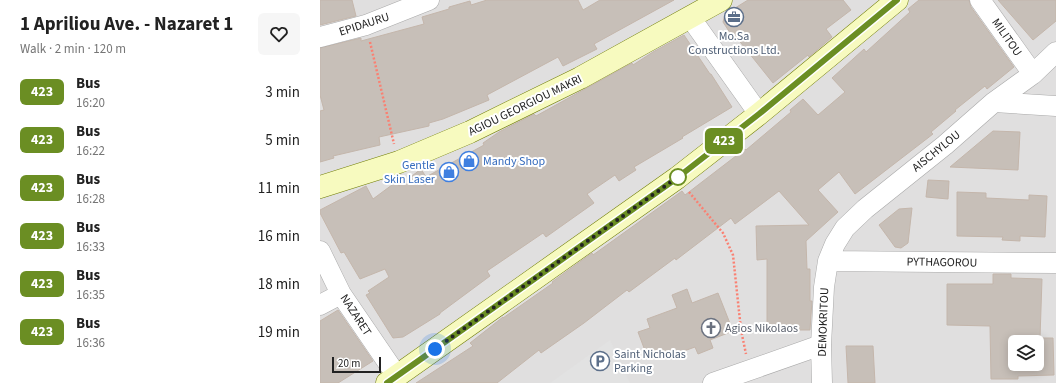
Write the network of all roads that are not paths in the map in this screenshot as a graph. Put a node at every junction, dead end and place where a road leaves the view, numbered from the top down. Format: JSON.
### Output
{"nodes":[{"id":1,"x":429,"y":0,"type":"edge"},
{"id":2,"x":721,"y":0,"type":"edge"},
{"id":3,"x":897,"y":0,"type":"edge"},
{"id":4,"x":980,"y":0,"type":"edge"},
{"id":5,"x":690,"y":18,"type":"junction"},
{"id":6,"x":320,"y":37,"type":"edge"},
{"id":7,"x":1056,"y":52,"type":"edge"},
{"id":8,"x":1033,"y":74,"type":"junction"},
{"id":9,"x":994,"y":102,"type":"junction"},
{"id":10,"x":1056,"y":106,"type":"edge"},
{"id":11,"x":759,"y":114,"type":"junction"},
{"id":12,"x":320,"y":187,"type":"edge"},
{"id":13,"x":320,"y":251,"type":"edge"},
{"id":14,"x":828,"y":261,"type":"junction"},
{"id":15,"x":1056,"y":263,"type":"edge"},
{"id":16,"x":341,"y":294,"type":"junction"},
{"id":17,"x":320,"y":305,"type":"edge"},
{"id":18,"x":821,"y":345,"type":"junction"},
{"id":19,"x":392,"y":380,"type":"edge"},
{"id":20,"x":713,"y":383,"type":"edge"},
{"id":21,"x":822,"y":383,"type":"edge"}],
"edges":[{"from":1,"to":6,"type":"street","name":"EPIDAURU"},
{"from":2,"to":5,"type":"main road","name":"AGIOU GEORGIOU MAKRI"},
{"from":3,"to":11,"type":"main road"},
{"from":4,"to":8,"type":"street","name":"MILITOU"},
{"from":5,"to":11,"type":"street"},
{"from":5,"to":12,"type":"main road","name":"AGIOU GEORGIOU MAKRI"},
{"from":7,"to":8,"type":"street","name":"AISCHYLOU"},
{"from":8,"to":9,"type":"street","name":"AISCHYLOU"},
{"from":9,"to":10,"type":"street"},
{"from":9,"to":14,"type":"street","name":"AISCHYLOU"},
{"from":11,"to":19,"type":"main road"},
{"from":13,"to":16,"type":"street","name":"NAZARET"},
{"from":14,"to":15,"type":"street","name":"PYTHAGOROU"},
{"from":14,"to":18,"type":"street","name":"DEMOKRITOU"},
{"from":16,"to":17,"type":"street"},
{"from":16,"to":19,"type":"street","name":"NAZARET"},
{"from":18,"to":20,"type":"street"},
{"from":18,"to":21,"type":"street","name":"DEMOKRITOU"}]}
